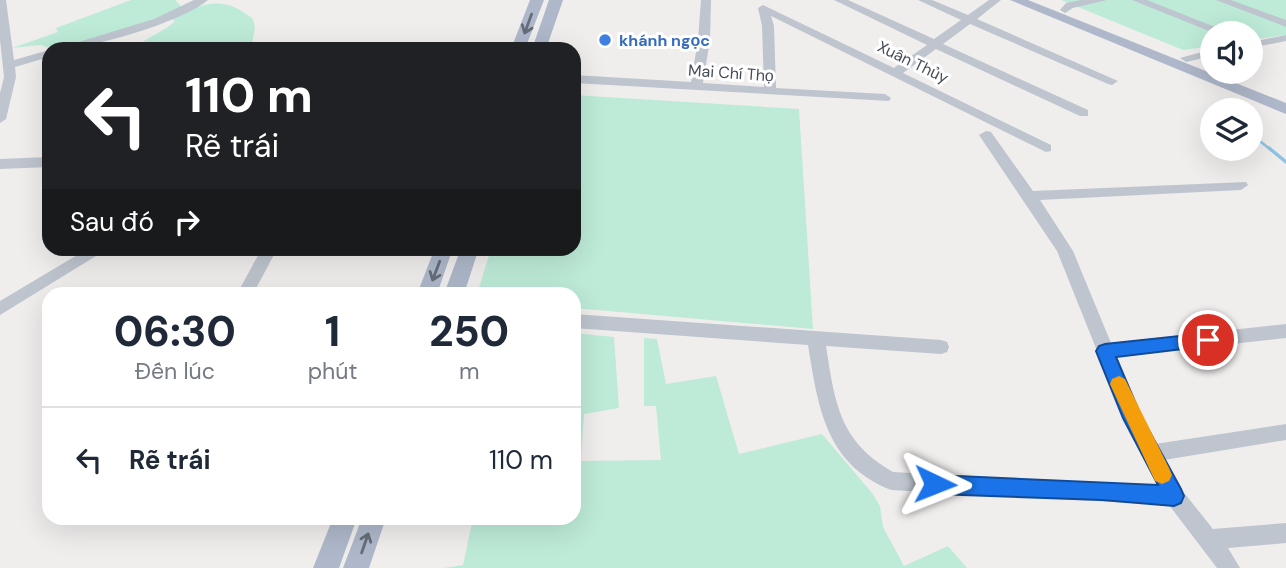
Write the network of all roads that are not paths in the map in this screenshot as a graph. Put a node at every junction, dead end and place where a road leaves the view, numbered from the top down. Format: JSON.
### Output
{"nodes":[{"id":1,"x":1,"y":0,"type":"edge"},
{"id":2,"x":203,"y":0,"type":"edge"},
{"id":3,"x":537,"y":0,"type":"edge"},
{"id":4,"x":556,"y":0,"type":"edge"},
{"id":5,"x":706,"y":0,"type":"edge"},
{"id":6,"x":778,"y":0,"type":"edge"},
{"id":7,"x":839,"y":0,"type":"edge"},
{"id":8,"x":923,"y":0,"type":"edge"},
{"id":9,"x":996,"y":0,"type":"edge"},
{"id":10,"x":1017,"y":0,"type":"edge"},
{"id":11,"x":1041,"y":0,"type":"edge"},
{"id":12,"x":1102,"y":0,"type":"edge"},
{"id":13,"x":1137,"y":0,"type":"edge"},
{"id":14,"x":1221,"y":0,"type":"edge"},
{"id":15,"x":763,"y":8,"type":"junction"},
{"id":16,"x":1065,"y":10,"type":"junction"},
{"id":17,"x":967,"y":19,"type":"junction"},
{"id":18,"x":1200,"y":24,"type":"edge"},
{"id":19,"x":1286,"y":24,"type":"edge"},
{"id":20,"x":2,"y":25,"type":"edge"},
{"id":21,"x":1286,"y":38,"type":"edge"},
{"id":22,"x":86,"y":42,"type":"edge"},
{"id":23,"x":521,"y":42,"type":"edge"},
{"id":24,"x":541,"y":42,"type":"edge"},
{"id":25,"x":1263,"y":43,"type":"edge"},
{"id":26,"x":933,"y":44,"type":"junction"},
{"id":27,"x":42,"y":54,"type":"edge"},
{"id":28,"x":1200,"y":55,"type":"edge"},
{"id":29,"x":1186,"y":58,"type":"junction"},
{"id":30,"x":6,"y":60,"type":"edge"},
{"id":31,"x":1200,"y":63,"type":"edge"},
{"id":32,"x":895,"y":73,"type":"junction"},
{"id":33,"x":581,"y":79,"type":"edge"},
{"id":34,"x":1112,"y":81,"type":"dead end"},
{"id":35,"x":1253,"y":84,"type":"edge"},
{"id":36,"x":696,"y":87,"type":"junction"},
{"id":37,"x":770,"y":92,"type":"junction"},
{"id":38,"x":1286,"y":97,"type":"edge"},
{"id":39,"x":885,"y":98,"type":"dead end"},
{"id":40,"x":1286,"y":109,"type":"edge"},
{"id":41,"x":1084,"y":113,"type":"dead end"},
{"id":42,"x":1,"y":116,"type":"edge"},
{"id":43,"x":986,"y":135,"type":"dead end"},
{"id":44,"x":1046,"y":148,"type":"dead end"},
{"id":45,"x":42,"y":162,"type":"edge"},
{"id":46,"x":0,"y":164,"type":"edge"},
{"id":47,"x":1241,"y":185,"type":"dead end"},
{"id":48,"x":1029,"y":196,"type":"junction"},
{"id":49,"x":89,"y":256,"type":"edge"},
{"id":50,"x":266,"y":256,"type":"edge"},
{"id":51,"x":441,"y":256,"type":"edge"},
{"id":52,"x":467,"y":256,"type":"edge"},
{"id":53,"x":249,"y":287,"type":"edge"},
{"id":54,"x":430,"y":287,"type":"edge"},
{"id":55,"x":456,"y":287,"type":"edge"},
{"id":56,"x":0,"y":309,"type":"edge"},
{"id":57,"x":581,"y":322,"type":"edge"},
{"id":58,"x":1286,"y":331,"type":"edge"},
{"id":59,"x":816,"y":339,"type":"junction"},
{"id":60,"x":942,"y":347,"type":"dead end"},
{"id":61,"x":1105,"y":351,"type":"junction"},
{"id":62,"x":1286,"y":432,"type":"edge"},
{"id":63,"x":1150,"y":454,"type":"junction"},
{"id":64,"x":1174,"y":496,"type":"junction"},
{"id":65,"x":337,"y":525,"type":"edge"},
{"id":66,"x":371,"y":525,"type":"edge"},
{"id":67,"x":1286,"y":533,"type":"edge"},
{"id":68,"x":1209,"y":540,"type":"junction"},
{"id":69,"x":326,"y":568,"type":"edge"},
{"id":70,"x":356,"y":568,"type":"edge"},
{"id":71,"x":1230,"y":568,"type":"edge"}],
"edges":[{"from":1,"to":20,"type":"street"},
{"from":2,"to":22,"type":"street"},
{"from":3,"to":23,"type":"main road","one_way":true},
{"from":4,"to":24,"type":"main road"},
{"from":5,"to":36,"type":"street"},
{"from":6,"to":15,"type":"street"},
{"from":7,"to":26,"type":"street"},
{"from":8,"to":17,"type":"street"},
{"from":9,"to":17,"type":"street"},
{"from":10,"to":40,"type":"main road"},
{"from":11,"to":16,"type":"main road"},
{"from":12,"to":16,"type":"street"},
{"from":13,"to":18,"type":"street"},
{"from":14,"to":19,"type":"street"},
{"from":15,"to":32,"type":"street","name":"Xuân Thủy"},
{"from":15,"to":37,"type":"street"},
{"from":16,"to":29,"type":"main road"},
{"from":17,"to":26,"type":"street"},
{"from":17,"to":34,"type":"street"},
{"from":20,"to":30,"type":"street"},
{"from":21,"to":25,"type":"street"},
{"from":26,"to":32,"type":"street"},
{"from":26,"to":41,"type":"street"},
{"from":27,"to":30,"type":"street"},
{"from":28,"to":29,"type":"street"},
{"from":29,"to":31,"type":"main road"},
{"from":30,"to":42,"type":"street"},
{"from":32,"to":44,"type":"street","name":"Xuân Thủy"},
{"from":33,"to":36,"type":"street","name":"Mai Chí Thọ"},
{"from":35,"to":38,"type":"main road"},
{"from":36,"to":37,"type":"street","name":"Mai Chí Thọ"},
{"from":37,"to":39,"type":"street","name":"Mai Chí Thọ"},
{"from":43,"to":48,"type":"street"},
{"from":45,"to":46,"type":"street"},
{"from":47,"to":48,"type":"street"},
{"from":48,"to":61,"type":"street"},
{"from":49,"to":56,"type":"street"},
{"from":50,"to":53,"type":"street"},
{"from":51,"to":54,"type":"main road","one_way":true},
{"from":52,"to":55,"type":"main road"},
{"from":57,"to":59,"type":"street"},
{"from":58,"to":61,"type":"street"},
{"from":59,"to":60,"type":"street"},
{"from":59,"to":64,"type":"street"},
{"from":61,"to":63,"type":"street"},
{"from":62,"to":63,"type":"street"},
{"from":63,"to":64,"type":"street"},
{"from":64,"to":68,"type":"street"},
{"from":65,"to":69,"type":"main road"},
{"from":70,"to":66,"type":"main road","one_way":true},
{"from":67,"to":68,"type":"street"},
{"from":68,"to":71,"type":"street"}]}
